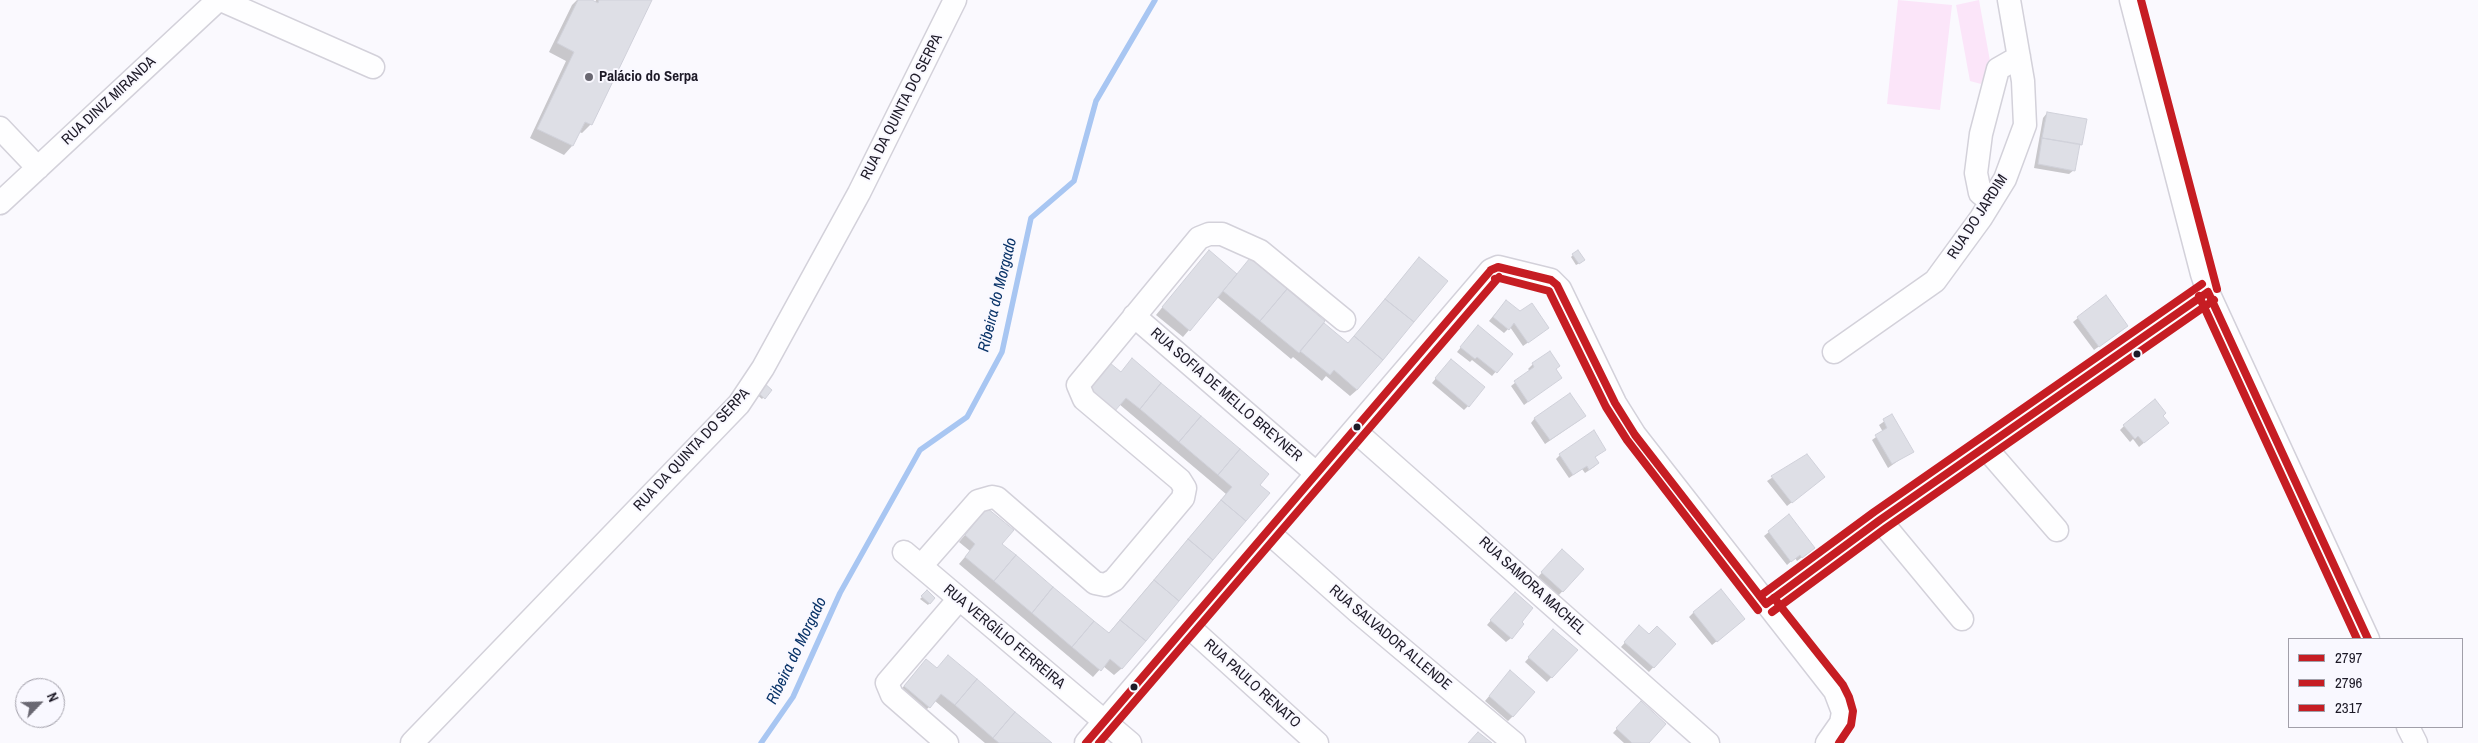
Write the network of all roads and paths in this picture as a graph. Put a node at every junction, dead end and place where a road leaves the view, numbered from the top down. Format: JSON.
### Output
{"nodes":[{"id":1,"x":219,"y":0,"type":"edge"},
{"id":2,"x":955,"y":0,"type":"edge"},
{"id":3,"x":2009,"y":0,"type":"edge"},
{"id":4,"x":2131,"y":0,"type":"edge"},
{"id":5,"x":2019,"y":57,"type":"junction"},
{"id":6,"x":373,"y":68,"type":"dead end"},
{"id":7,"x":0,"y":128,"type":"edge"},
{"id":8,"x":38,"y":168,"type":"junction"},
{"id":9,"x":0,"y":202,"type":"edge"},
{"id":10,"x":1991,"y":202,"type":"junction"},
{"id":11,"x":2208,"y":292,"type":"junction"},
{"id":12,"x":1134,"y":316,"type":"junction"},
{"id":13,"x":1344,"y":320,"type":"dead end"},
{"id":14,"x":1834,"y":352,"type":"dead end"},
{"id":15,"x":1354,"y":430,"type":"junction"},
{"id":16,"x":1985,"y":447,"type":"junction"},
{"id":17,"x":1317,"y":474,"type":"junction"},
{"id":18,"x":1880,"y":520,"type":"junction"},
{"id":19,"x":2056,"y":530,"type":"dead end"},
{"id":20,"x":1267,"y":531,"type":"junction"},
{"id":21,"x":959,"y":599,"type":"junction"},
{"id":22,"x":1766,"y":604,"type":"junction"},
{"id":23,"x":1962,"y":619,"type":"dead end"},
{"id":24,"x":1187,"y":625,"type":"junction"},
{"id":25,"x":2368,"y":638,"type":"edge"},
{"id":26,"x":1105,"y":720,"type":"junction"},
{"id":27,"x":2408,"y":728,"type":"edge"},
{"id":28,"x":412,"y":743,"type":"edge"},
{"id":29,"x":947,"y":743,"type":"edge"},
{"id":30,"x":1086,"y":743,"type":"edge"},
{"id":31,"x":1130,"y":743,"type":"edge"},
{"id":32,"x":1317,"y":743,"type":"edge"},
{"id":33,"x":1514,"y":743,"type":"edge"},
{"id":34,"x":1708,"y":743,"type":"edge"},
{"id":35,"x":1827,"y":743,"type":"edge"},
{"id":36,"x":2416,"y":743,"type":"edge"}],
"edges":[{"from":1,"to":6,"type":"street","name":"RUA DINIZ MIRANDA"},
{"from":1,"to":8,"type":"street","name":"RUA DINIZ MIRANDA"},
{"from":2,"to":28,"type":"street","name":"RUA DA QUINTA DO SERPA"},
{"from":3,"to":5,"type":"street","name":"RUA DO JARDIM"},
{"from":4,"to":11,"type":"street"},
{"from":5,"to":10,"type":"street","name":"RUA DO JARDIM"},
{"from":5,"to":10,"type":"street"},
{"from":7,"to":8,"type":"street"},
{"from":8,"to":9,"type":"street","name":"RUA DINIZ MIRANDA"},
{"from":10,"to":14,"type":"street","name":"RUA DO JARDIM"},
{"from":11,"to":16,"type":"street"},
{"from":11,"to":25,"type":"street"},
{"from":12,"to":13,"type":"street"},
{"from":12,"to":17,"type":"street","name":"RUA SOFIA DE MELLO BREYNER"},
{"from":12,"to":21,"type":"street","name":"RUA VERGÍLIO FERREIRA"},
{"from":15,"to":17,"type":"street"},
{"from":15,"to":22,"type":"street"},
{"from":15,"to":34,"type":"street","name":"RUA SAMORA MACHEL"},
{"from":16,"to":18,"type":"street"},
{"from":16,"to":19,"type":"street"},
{"from":17,"to":20,"type":"street"},
{"from":18,"to":22,"type":"street"},
{"from":18,"to":23,"type":"street"},
{"from":20,"to":24,"type":"street"},
{"from":20,"to":33,"type":"street","name":"RUA SALVADOR ALLENDE"},
{"from":21,"to":26,"type":"street","name":"RUA VERGÍLIO FERREIRA"},
{"from":21,"to":29,"type":"street"},
{"from":22,"to":35,"type":"street"},
{"from":24,"to":26,"type":"street"},
{"from":24,"to":32,"type":"street","name":"RUA PAULO RENATO"},
{"from":26,"to":30,"type":"street"},
{"from":26,"to":31,"type":"street","name":"RUA VERGÍLIO FERREIRA"},
{"from":27,"to":36,"type":"street"}]}
